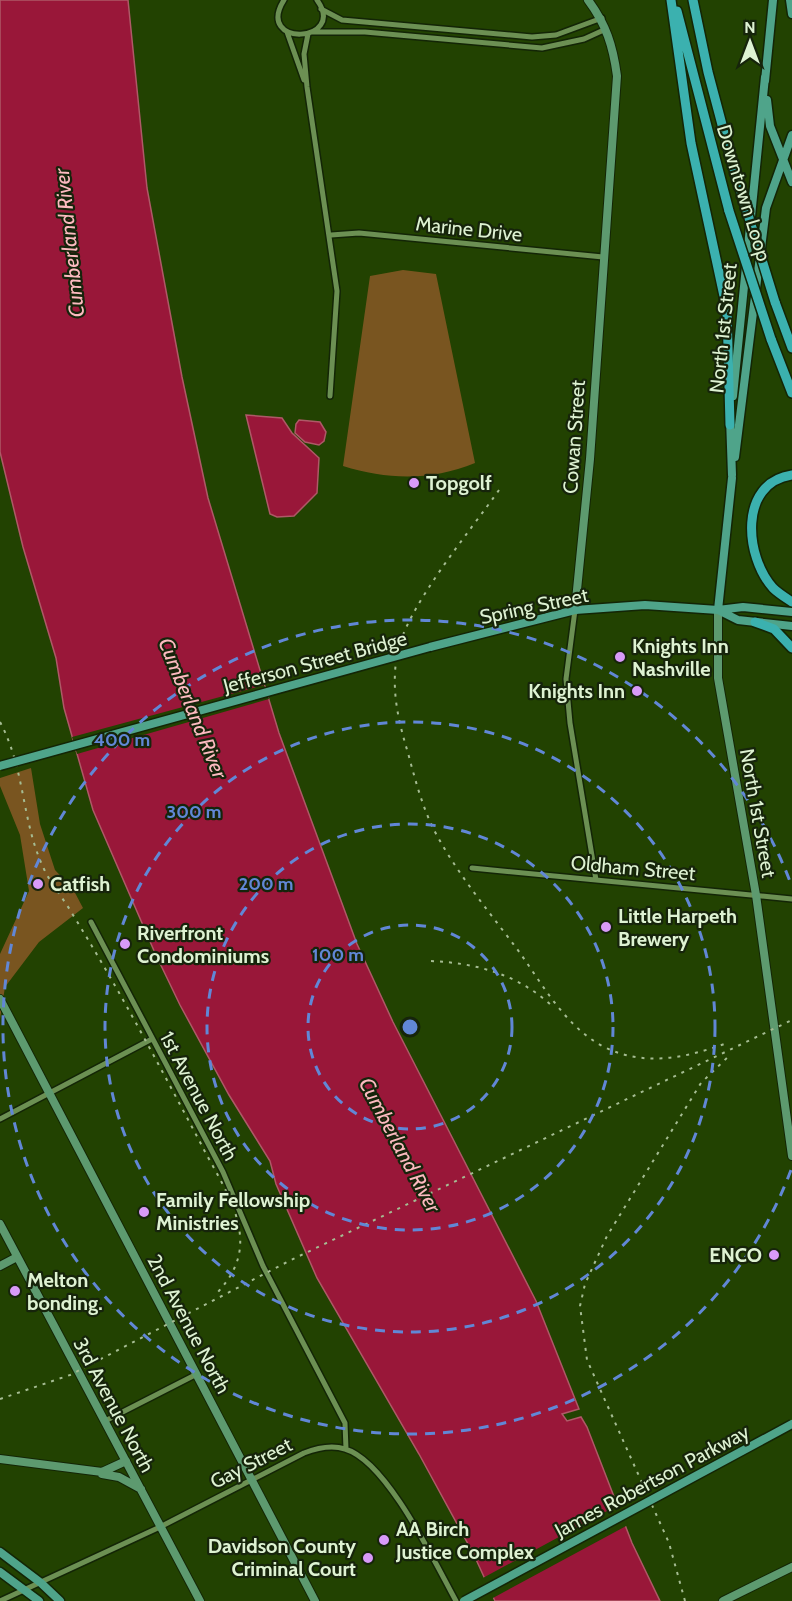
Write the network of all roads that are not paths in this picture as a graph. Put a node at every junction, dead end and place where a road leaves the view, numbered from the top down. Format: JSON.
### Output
{"nodes":[{"id":1,"x":284,"y":0,"type":"edge"},
{"id":2,"x":317,"y":0,"type":"edge"},
{"id":3,"x":588,"y":0,"type":"edge"},
{"id":4,"x":672,"y":0,"type":"edge"},
{"id":5,"x":693,"y":0,"type":"edge"},
{"id":6,"x":773,"y":0,"type":"edge"},
{"id":7,"x":790,"y":0,"type":"edge"},
{"id":8,"x":321,"y":9,"type":"junction"},
{"id":9,"x":792,"y":14,"type":"edge"},
{"id":10,"x":602,"y":18,"type":"junction"},
{"id":11,"x":606,"y":29,"type":"junction"},
{"id":12,"x":440,"y":30,"type":"junction"},
{"id":13,"x":287,"y":31,"type":"junction"},
{"id":14,"x":311,"y":33,"type":"junction"},
{"id":15,"x":439,"y":39,"type":"junction"},
{"id":16,"x":765,"y":77,"type":"junction"},
{"id":17,"x":307,"y":87,"type":"junction"},
{"id":18,"x":792,"y":135,"type":"edge"},
{"id":19,"x":783,"y":159,"type":"junction"},
{"id":20,"x":792,"y":182,"type":"edge"},
{"id":21,"x":331,"y":235,"type":"junction"},
{"id":22,"x":603,"y":257,"type":"junction"},
{"id":23,"x":792,"y":348,"type":"edge"},
{"id":24,"x":792,"y":393,"type":"edge"},
{"id":25,"x":330,"y":396,"type":"dead end"},
{"id":26,"x":730,"y":425,"type":"junction"},
{"id":27,"x":792,"y":475,"type":"edge"},
{"id":28,"x":732,"y":477,"type":"junction"},
{"id":29,"x":792,"y":602,"type":"edge"},
{"id":30,"x":575,"y":610,"type":"junction"},
{"id":31,"x":718,"y":610,"type":"junction"},
{"id":32,"x":792,"y":612,"type":"edge"},
{"id":33,"x":755,"y":622,"type":"junction"},
{"id":34,"x":792,"y":626,"type":"edge"},
{"id":35,"x":430,"y":647,"type":"joint"},
{"id":36,"x":792,"y":648,"type":"edge"},
{"id":37,"x":0,"y":766,"type":"edge"},
{"id":38,"x":472,"y":868,"type":"dead end"},
{"id":39,"x":596,"y":880,"type":"junction"},
{"id":40,"x":756,"y":895,"type":"junction"},
{"id":41,"x":792,"y":899,"type":"edge"},
{"id":42,"x":91,"y":922,"type":"dead end"},
{"id":43,"x":0,"y":999,"type":"edge"},
{"id":44,"x":152,"y":1039,"type":"junction"},
{"id":45,"x":49,"y":1093,"type":"junction"},
{"id":46,"x":0,"y":1119,"type":"edge"},
{"id":47,"x":792,"y":1156,"type":"edge"},
{"id":48,"x":0,"y":1224,"type":"edge"},
{"id":49,"x":17,"y":1257,"type":"junction"},
{"id":50,"x":0,"y":1266,"type":"edge"},
{"id":51,"x":197,"y":1374,"type":"junction"},
{"id":52,"x":105,"y":1421,"type":"junction"},
{"id":53,"x":792,"y":1424,"type":"edge"},
{"id":54,"x":346,"y":1449,"type":"junction"},
{"id":55,"x":0,"y":1459,"type":"edge"},
{"id":56,"x":126,"y":1461,"type":"junction"},
{"id":57,"x":92,"y":1472,"type":"junction"},
{"id":58,"x":251,"y":1480,"type":"junction"},
{"id":59,"x":141,"y":1489,"type":"junction"},
{"id":60,"x":160,"y":1527,"type":"junction"},
{"id":61,"x":0,"y":1552,"type":"edge"},
{"id":62,"x":792,"y":1567,"type":"edge"},
{"id":63,"x":0,"y":1572,"type":"edge"},
{"id":64,"x":41,"y":1583,"type":"junction"},
{"id":65,"x":26,"y":1590,"type":"junction"},
{"id":66,"x":0,"y":1601,"type":"edge"},
{"id":67,"x":39,"y":1601,"type":"edge"},
{"id":68,"x":60,"y":1601,"type":"edge"},
{"id":69,"x":200,"y":1601,"type":"edge"},
{"id":70,"x":315,"y":1601,"type":"edge"},
{"id":71,"x":456,"y":1601,"type":"edge"},
{"id":72,"x":464,"y":1601,"type":"edge"},
{"id":73,"x":723,"y":1601,"type":"edge"}],
"edges":[{"from":1,"to":13,"type":"street"},
{"from":2,"to":8,"type":"street"},
{"from":3,"to":10,"type":"street","name":"Cowan Street"},
{"from":4,"to":24,"type":"highway","name":"Downtown Loop","bridge":true},
{"from":4,"to":26,"type":"highway"},
{"from":5,"to":23,"type":"highway","name":"Downtown Loop","bridge":true},
{"from":6,"to":16,"type":"main road"},
{"from":7,"to":9,"type":"main road"},
{"from":8,"to":12,"type":"street"},
{"from":8,"to":14,"type":"street"},
{"from":10,"to":11,"type":"street","name":"Cowan Street"},
{"from":10,"to":12,"type":"street"},
{"from":11,"to":15,"type":"street"},
{"from":11,"to":22,"type":"street","name":"Cowan Street"},
{"from":12,"to":15,"type":"street"},
{"from":13,"to":14,"type":"street"},
{"from":13,"to":17,"type":"street"},
{"from":14,"to":15,"type":"street"},
{"from":14,"to":17,"type":"street"},
{"from":16,"to":19,"type":"main road"},
{"from":16,"to":26,"type":"main road","name":"North 1st Street"},
{"from":17,"to":21,"type":"street"},
{"from":18,"to":19,"type":"main road","name":"North 1st Street"},
{"from":19,"to":20,"type":"main road"},
{"from":19,"to":28,"type":"main road","name":"North 1st Street"},
{"from":21,"to":22,"type":"street","name":"Marine Drive"},
{"from":21,"to":25,"type":"street"},
{"from":22,"to":30,"type":"street","name":"Cowan Street"},
{"from":26,"to":28,"type":"main road","name":"North 1st Street"},
{"from":27,"to":29,"type":"highway"},
{"from":28,"to":31,"type":"main road","name":"North 1st Street"},
{"from":30,"to":31,"type":"main road","name":"Spring Street"},
{"from":30,"to":35,"type":"main road","name":"Spring Street"},
{"from":30,"to":39,"type":"street","name":"Cowan Street"},
{"from":31,"to":32,"type":"main road","name":"Spring Street"},
{"from":31,"to":33,"type":"main road","name":"Spring Street"},
{"from":31,"to":40,"type":"street","name":"North 1st Street"},
{"from":33,"to":34,"type":"main road","name":"Spring Street"},
{"from":33,"to":36,"type":"highway"},
{"from":35,"to":37,"type":"main road","name":"Jefferson Street Bridge","bridge":true},
{"from":38,"to":39,"type":"street","name":"Oldham Street"},
{"from":39,"to":40,"type":"street","name":"Oldham Street"},
{"from":40,"to":41,"type":"street","name":"Oldham Street"},
{"from":40,"to":47,"type":"street","name":"North 1st Street"},
{"from":42,"to":44,"type":"street","name":"1st Avenue North"},
{"from":43,"to":45,"type":"street","name":"2nd Avenue North"},
{"from":44,"to":45,"type":"street"},
{"from":44,"to":54,"type":"street","name":"1st Avenue North"},
{"from":45,"to":46,"type":"street"},
{"from":45,"to":51,"type":"street","name":"2nd Avenue North"},
{"from":48,"to":49,"type":"street","name":"3rd Avenue North"},
{"from":49,"to":50,"type":"street"},
{"from":49,"to":52,"type":"street","name":"3rd Avenue North"},
{"from":51,"to":52,"type":"street"},
{"from":51,"to":58,"type":"street","name":"2nd Avenue North"},
{"from":52,"to":56,"type":"street","name":"3rd Avenue North"},
{"from":53,"to":72,"type":"main road","name":"James Robertson Parkway","bridge":true},
{"from":54,"to":58,"type":"street","name":"Gay Street"},
{"from":54,"to":71,"type":"street"},
{"from":55,"to":57,"type":"street"},
{"from":56,"to":57,"type":"street"},
{"from":56,"to":59,"type":"street","name":"3rd Avenue North"},
{"from":57,"to":59,"type":"street"},
{"from":58,"to":60,"type":"street","name":"Gay Street"},
{"from":58,"to":70,"type":"street","name":"2nd Avenue North"},
{"from":59,"to":60,"type":"street","name":"3rd Avenue North"},
{"from":60,"to":64,"type":"street","name":"Gay Street"},
{"from":60,"to":69,"type":"street","name":"3rd Avenue North"},
{"from":61,"to":64,"type":"main road"},
{"from":62,"to":73,"type":"street"},
{"from":63,"to":65,"type":"main road"},
{"from":64,"to":65,"type":"street","name":"Gay Street"},
{"from":64,"to":68,"type":"main road"},
{"from":65,"to":66,"type":"street","name":"Gay Street"},
{"from":65,"to":67,"type":"main road"}]}
